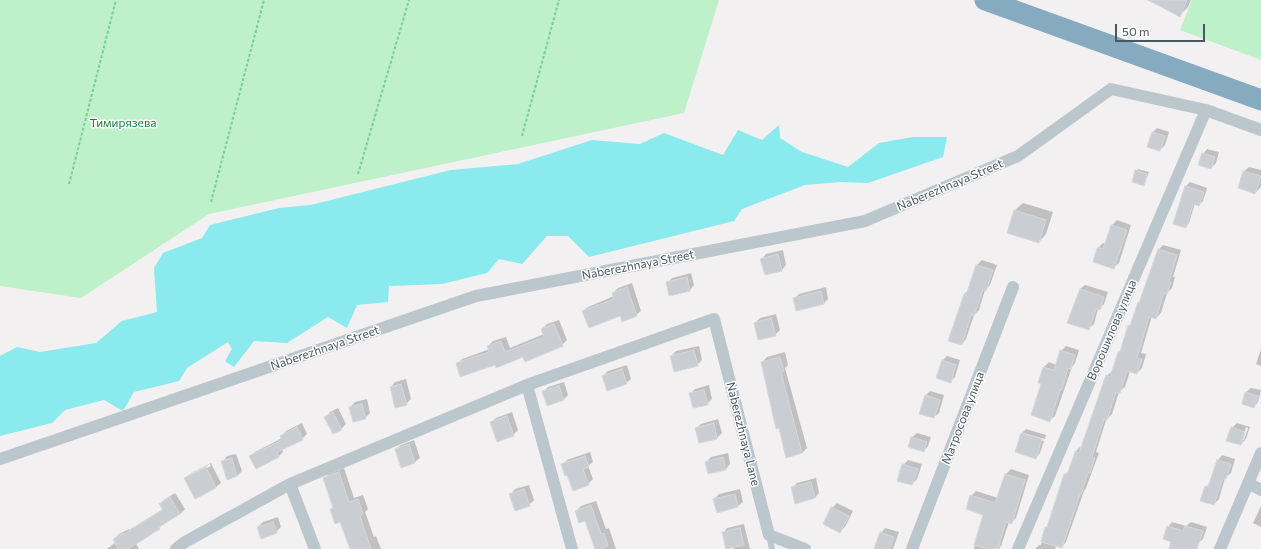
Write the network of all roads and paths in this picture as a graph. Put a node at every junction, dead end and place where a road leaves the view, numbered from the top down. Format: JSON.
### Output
{"nodes":[{"id":1,"x":116,"y":0,"type":"edge"},
{"id":2,"x":264,"y":0,"type":"edge"},
{"id":3,"x":409,"y":0,"type":"edge"},
{"id":4,"x":559,"y":0,"type":"edge"},
{"id":5,"x":985,"y":0,"type":"edge"},
{"id":6,"x":1261,"y":100,"type":"edge"},
{"id":7,"x":1206,"y":110,"type":"junction"},
{"id":8,"x":1261,"y":130,"type":"edge"},
{"id":9,"x":522,"y":136,"type":"dead end"},
{"id":10,"x":358,"y":174,"type":"dead end"},
{"id":11,"x":70,"y":184,"type":"dead end"},
{"id":12,"x":211,"y":202,"type":"dead end"},
{"id":13,"x":1013,"y":287,"type":"dead end"},
{"id":14,"x":527,"y":385,"type":"junction"},
{"id":15,"x":1261,"y":453,"type":"edge"},
{"id":16,"x":0,"y":459,"type":"edge"},
{"id":17,"x":1248,"y":483,"type":"junction"},
{"id":18,"x":290,"y":484,"type":"junction"},
{"id":19,"x":1261,"y":490,"type":"edge"},
{"id":20,"x":769,"y":535,"type":"junction"},
{"id":21,"x":176,"y":549,"type":"edge"},
{"id":22,"x":315,"y":549,"type":"edge"},
{"id":23,"x":572,"y":549,"type":"edge"},
{"id":24,"x":772,"y":549,"type":"edge"},
{"id":25,"x":805,"y":549,"type":"edge"},
{"id":26,"x":912,"y":549,"type":"edge"},
{"id":27,"x":1018,"y":549,"type":"edge"},
{"id":28,"x":1220,"y":549,"type":"edge"}],
"edges":[{"from":1,"to":11,"type":"path"},
{"from":2,"to":12,"type":"path"},
{"from":3,"to":10,"type":"path"},
{"from":4,"to":9,"type":"path"},
{"from":5,"to":6,"type":"highway"},
{"from":7,"to":8,"type":"street","name":"Naberezhnaya Street"},
{"from":7,"to":16,"type":"street","name":"Naberezhnaya Street"},
{"from":7,"to":27,"type":"street","name":"Ворошилова улица"},
{"from":13,"to":26,"type":"street","name":"Матросова улица"},
{"from":14,"to":18,"type":"street"},
{"from":14,"to":20,"type":"street","name":"Naberezhnaya Lane"},
{"from":14,"to":23,"type":"street"},
{"from":15,"to":17,"type":"street"},
{"from":17,"to":19,"type":"street"},
{"from":17,"to":28,"type":"street"},
{"from":18,"to":21,"type":"street"},
{"from":18,"to":22,"type":"street"},
{"from":20,"to":24,"type":"lane","name":"Naberezhnaya Lane"},
{"from":20,"to":25,"type":"street"}]}
